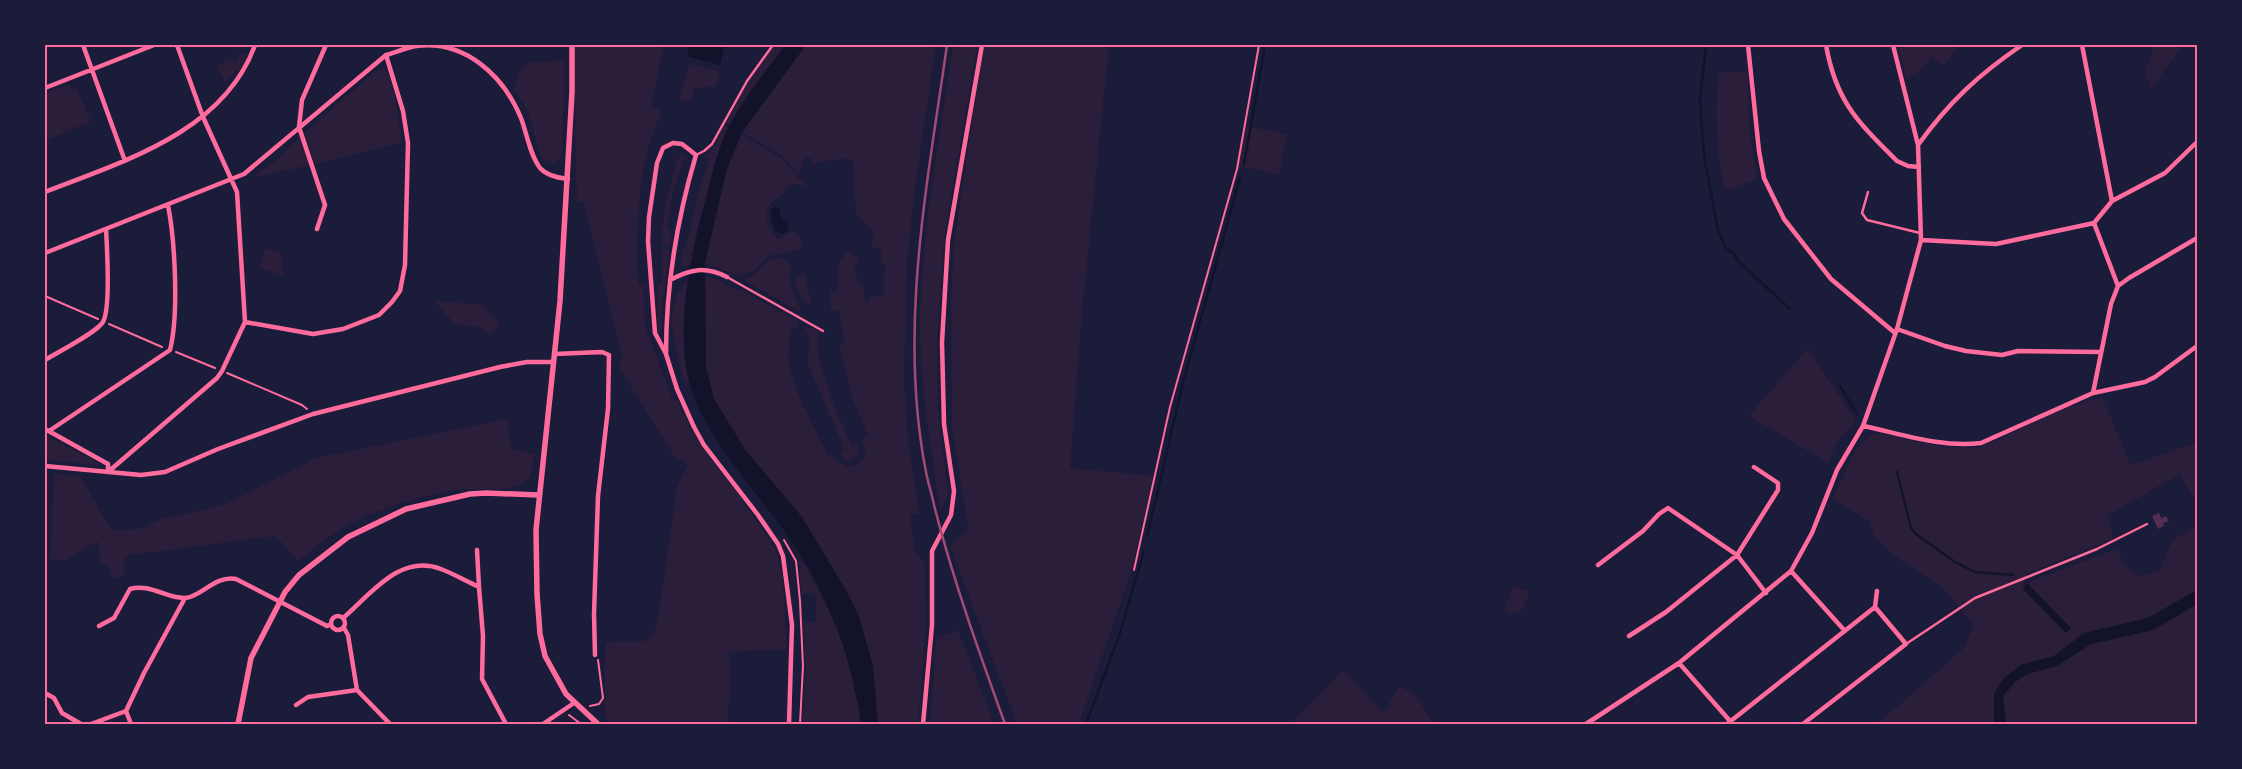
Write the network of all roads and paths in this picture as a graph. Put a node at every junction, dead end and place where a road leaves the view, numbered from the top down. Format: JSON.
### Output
{"nodes":[{"id":1,"x":83,"y":45,"type":"edge"},
{"id":2,"x":154,"y":45,"type":"edge"},
{"id":3,"x":177,"y":45,"type":"edge"},
{"id":4,"x":255,"y":45,"type":"edge"},
{"id":5,"x":326,"y":45,"type":"edge"},
{"id":6,"x":572,"y":45,"type":"edge"},
{"id":7,"x":773,"y":45,"type":"edge"},
{"id":8,"x":982,"y":45,"type":"edge"},
{"id":9,"x":1259,"y":45,"type":"edge"},
{"id":10,"x":1748,"y":45,"type":"edge"},
{"id":11,"x":1826,"y":45,"type":"edge"},
{"id":12,"x":1893,"y":45,"type":"edge"},
{"id":13,"x":2022,"y":45,"type":"edge"},
{"id":14,"x":2082,"y":45,"type":"edge"},
{"id":15,"x":386,"y":55,"type":"junction"},
{"id":16,"x":92,"y":70,"type":"junction"},
{"id":17,"x":45,"y":88,"type":"edge"},
{"id":18,"x":203,"y":117,"type":"junction"},
{"id":19,"x":299,"y":127,"type":"junction"},
{"id":20,"x":2197,"y":142,"type":"edge"},
{"id":21,"x":1918,"y":145,"type":"junction"},
{"id":22,"x":696,"y":155,"type":"junction"},
{"id":23,"x":125,"y":161,"type":"junction"},
{"id":24,"x":1919,"y":167,"type":"junction"},
{"id":25,"x":568,"y":179,"type":"junction"},
{"id":26,"x":231,"y":180,"type":"junction"},
{"id":27,"x":45,"y":192,"type":"edge"},
{"id":28,"x":1868,"y":192,"type":"dead end"},
{"id":29,"x":2112,"y":201,"type":"junction"},
{"id":30,"x":168,"y":205,"type":"junction"},
{"id":31,"x":2094,"y":223,"type":"junction"},
{"id":32,"x":317,"y":228,"type":"dead end"},
{"id":33,"x":106,"y":229,"type":"junction"},
{"id":34,"x":1920,"y":233,"type":"junction"},
{"id":35,"x":2197,"y":238,"type":"edge"},
{"id":36,"x":1920,"y":240,"type":"junction"},
{"id":37,"x":45,"y":253,"type":"edge"},
{"id":38,"x":727,"y":277,"type":"joint"},
{"id":39,"x":670,"y":280,"type":"junction"},
{"id":40,"x":2118,"y":286,"type":"junction"},
{"id":41,"x":45,"y":296,"type":"edge"},
{"id":42,"x":103,"y":321,"type":"junction"},
{"id":43,"x":244,"y":322,"type":"junction"},
{"id":44,"x":823,"y":331,"type":"dead end"},
{"id":45,"x":1896,"y":331,"type":"junction"},
{"id":46,"x":2197,"y":346,"type":"edge"},
{"id":47,"x":170,"y":350,"type":"junction"},
{"id":48,"x":2101,"y":352,"type":"junction"},
{"id":49,"x":554,"y":354,"type":"junction"},
{"id":50,"x":666,"y":354,"type":"junction"},
{"id":51,"x":45,"y":360,"type":"edge"},
{"id":52,"x":554,"y":362,"type":"junction"},
{"id":53,"x":222,"y":371,"type":"junction"},
{"id":54,"x":2092,"y":393,"type":"junction"},
{"id":55,"x":313,"y":414,"type":"junction"},
{"id":56,"x":1863,"y":426,"type":"junction"},
{"id":57,"x":47,"y":430,"type":"edge"},
{"id":58,"x":45,"y":466,"type":"edge"},
{"id":59,"x":1754,"y":467,"type":"dead end"},
{"id":60,"x":108,"y":472,"type":"junction"},
{"id":61,"x":538,"y":494,"type":"junction"},
{"id":62,"x":2147,"y":524,"type":"dead end"},
{"id":63,"x":784,"y":540,"type":"dead end"},
{"id":64,"x":477,"y":550,"type":"dead end"},
{"id":65,"x":1737,"y":555,"type":"junction"},
{"id":66,"x":1598,"y":565,"type":"dead end"},
{"id":67,"x":1134,"y":570,"type":"dead end"},
{"id":68,"x":1791,"y":571,"type":"junction"},
{"id":69,"x":479,"y":587,"type":"junction"},
{"id":70,"x":1877,"y":591,"type":"dead end"},
{"id":71,"x":1766,"y":593,"type":"junction"},
{"id":72,"x":185,"y":598,"type":"junction"},
{"id":73,"x":280,"y":602,"type":"junction"},
{"id":74,"x":1875,"y":607,"type":"junction"},
{"id":75,"x":343,"y":618,"type":"junction"},
{"id":76,"x":331,"y":624,"type":"junction"},
{"id":77,"x":99,"y":626,"type":"dead end"},
{"id":78,"x":344,"y":628,"type":"junction"},
{"id":79,"x":1845,"y":631,"type":"junction"},
{"id":80,"x":1629,"y":636,"type":"dead end"},
{"id":81,"x":1906,"y":644,"type":"junction"},
{"id":82,"x":595,"y":655,"type":"joint"},
{"id":83,"x":1679,"y":662,"type":"junction"},
{"id":84,"x":357,"y":690,"type":"junction"},
{"id":85,"x":45,"y":693,"type":"edge"},
{"id":86,"x":574,"y":703,"type":"junction"},
{"id":87,"x":296,"y":705,"type":"dead end"},
{"id":88,"x":585,"y":707,"type":"dead end"},
{"id":89,"x":126,"y":711,"type":"junction"},
{"id":90,"x":565,"y":711,"type":"junction"},
{"id":91,"x":1728,"y":723,"type":"edge"},
{"id":92,"x":81,"y":724,"type":"edge"},
{"id":93,"x":91,"y":724,"type":"edge"},
{"id":94,"x":131,"y":724,"type":"edge"},
{"id":95,"x":238,"y":724,"type":"edge"},
{"id":96,"x":390,"y":724,"type":"edge"},
{"id":97,"x":506,"y":724,"type":"edge"},
{"id":98,"x":543,"y":724,"type":"edge"},
{"id":99,"x":581,"y":724,"type":"edge"},
{"id":100,"x":598,"y":724,"type":"edge"},
{"id":101,"x":789,"y":724,"type":"edge"},
{"id":102,"x":800,"y":724,"type":"edge"},
{"id":103,"x":923,"y":724,"type":"edge"},
{"id":104,"x":1588,"y":724,"type":"edge"},
{"id":105,"x":1803,"y":724,"type":"edge"}],
"edges":[{"from":1,"to":16,"type":"street"},
{"from":2,"to":16,"type":"street"},
{"from":3,"to":18,"type":"street"},
{"from":4,"to":18,"type":"street"},
{"from":5,"to":19,"type":"street"},
{"from":6,"to":25,"type":"street"},
{"from":7,"to":22,"type":"lane"},
{"from":8,"to":103,"type":"street"},
{"from":9,"to":67,"type":"path"},
{"from":10,"to":45,"type":"street"},
{"from":11,"to":24,"type":"street"},
{"from":12,"to":21,"type":"street"},
{"from":13,"to":21,"type":"street"},
{"from":14,"to":29,"type":"street"},
{"from":15,"to":19,"type":"street"},
{"from":15,"to":25,"type":"street"},
{"from":15,"to":43,"type":"street"},
{"from":16,"to":17,"type":"street"},
{"from":16,"to":23,"type":"street"},
{"from":18,"to":23,"type":"street"},
{"from":18,"to":26,"type":"street"},
{"from":19,"to":26,"type":"street"},
{"from":19,"to":32,"type":"street"},
{"from":20,"to":29,"type":"street"},
{"from":21,"to":24,"type":"street"},
{"from":22,"to":39,"type":"street"},
{"from":22,"to":50,"type":"street"},
{"from":23,"to":27,"type":"street"},
{"from":24,"to":34,"type":"street"},
{"from":25,"to":49,"type":"street"},
{"from":26,"to":30,"type":"street"},
{"from":26,"to":43,"type":"street"},
{"from":28,"to":34,"type":"lane"},
{"from":29,"to":31,"type":"street"},
{"from":30,"to":33,"type":"street"},
{"from":30,"to":47,"type":"street"},
{"from":31,"to":36,"type":"street"},
{"from":31,"to":40,"type":"street"},
{"from":33,"to":37,"type":"street"},
{"from":33,"to":42,"type":"street"},
{"from":34,"to":36,"type":"street"},
{"from":35,"to":40,"type":"street"},
{"from":36,"to":45,"type":"street"},
{"from":38,"to":39,"type":"street"},
{"from":38,"to":44,"type":"lane"},
{"from":39,"to":50,"type":"street"},
{"from":40,"to":48,"type":"street"},
{"from":41,"to":42,"type":"path"},
{"from":42,"to":47,"type":"path"},
{"from":42,"to":51,"type":"street"},
{"from":43,"to":53,"type":"street"},
{"from":45,"to":48,"type":"street"},
{"from":45,"to":56,"type":"street"},
{"from":46,"to":54,"type":"street"},
{"from":47,"to":53,"type":"path"},
{"from":47,"to":57,"type":"street"},
{"from":48,"to":54,"type":"street"},
{"from":49,"to":52,"type":"street"},
{"from":49,"to":82,"type":"street"},
{"from":50,"to":101,"type":"street"},
{"from":52,"to":55,"type":"street"},
{"from":52,"to":61,"type":"street"},
{"from":53,"to":55,"type":"path"},
{"from":53,"to":60,"type":"street"},
{"from":54,"to":56,"type":"street"},
{"from":55,"to":60,"type":"street"},
{"from":56,"to":68,"type":"street"},
{"from":57,"to":60,"type":"street"},
{"from":58,"to":60,"type":"street"},
{"from":59,"to":65,"type":"street"},
{"from":61,"to":73,"type":"street"},
{"from":61,"to":86,"type":"street"},
{"from":62,"to":81,"type":"lane"},
{"from":63,"to":102,"type":"path"},
{"from":64,"to":69,"type":"street"},
{"from":65,"to":66,"type":"street"},
{"from":65,"to":71,"type":"street"},
{"from":65,"to":80,"type":"street"},
{"from":68,"to":71,"type":"street"},
{"from":68,"to":79,"type":"street"},
{"from":69,"to":75,"type":"street"},
{"from":69,"to":97,"type":"street"},
{"from":70,"to":74,"type":"street"},
{"from":71,"to":83,"type":"street"},
{"from":72,"to":73,"type":"street"},
{"from":72,"to":77,"type":"street"},
{"from":72,"to":89,"type":"street"},
{"from":73,"to":76,"type":"street"},
{"from":73,"to":95,"type":"street"},
{"from":74,"to":79,"type":"street"},
{"from":74,"to":81,"type":"street"},
{"from":75,"to":76,"type":"street"},
{"from":75,"to":78,"type":"street"},
{"from":76,"to":78,"type":"street"},
{"from":78,"to":84,"type":"street"},
{"from":79,"to":91,"type":"street"},
{"from":81,"to":105,"type":"street"},
{"from":82,"to":88,"type":"path"},
{"from":83,"to":91,"type":"street"},
{"from":83,"to":104,"type":"street"},
{"from":84,"to":87,"type":"street"},
{"from":84,"to":96,"type":"street"},
{"from":85,"to":92,"type":"street"},
{"from":86,"to":90,"type":"street"},
{"from":86,"to":100,"type":"street"},
{"from":89,"to":93,"type":"street"},
{"from":89,"to":94,"type":"street"},
{"from":90,"to":98,"type":"street"},
{"from":90,"to":99,"type":"path"}]}
